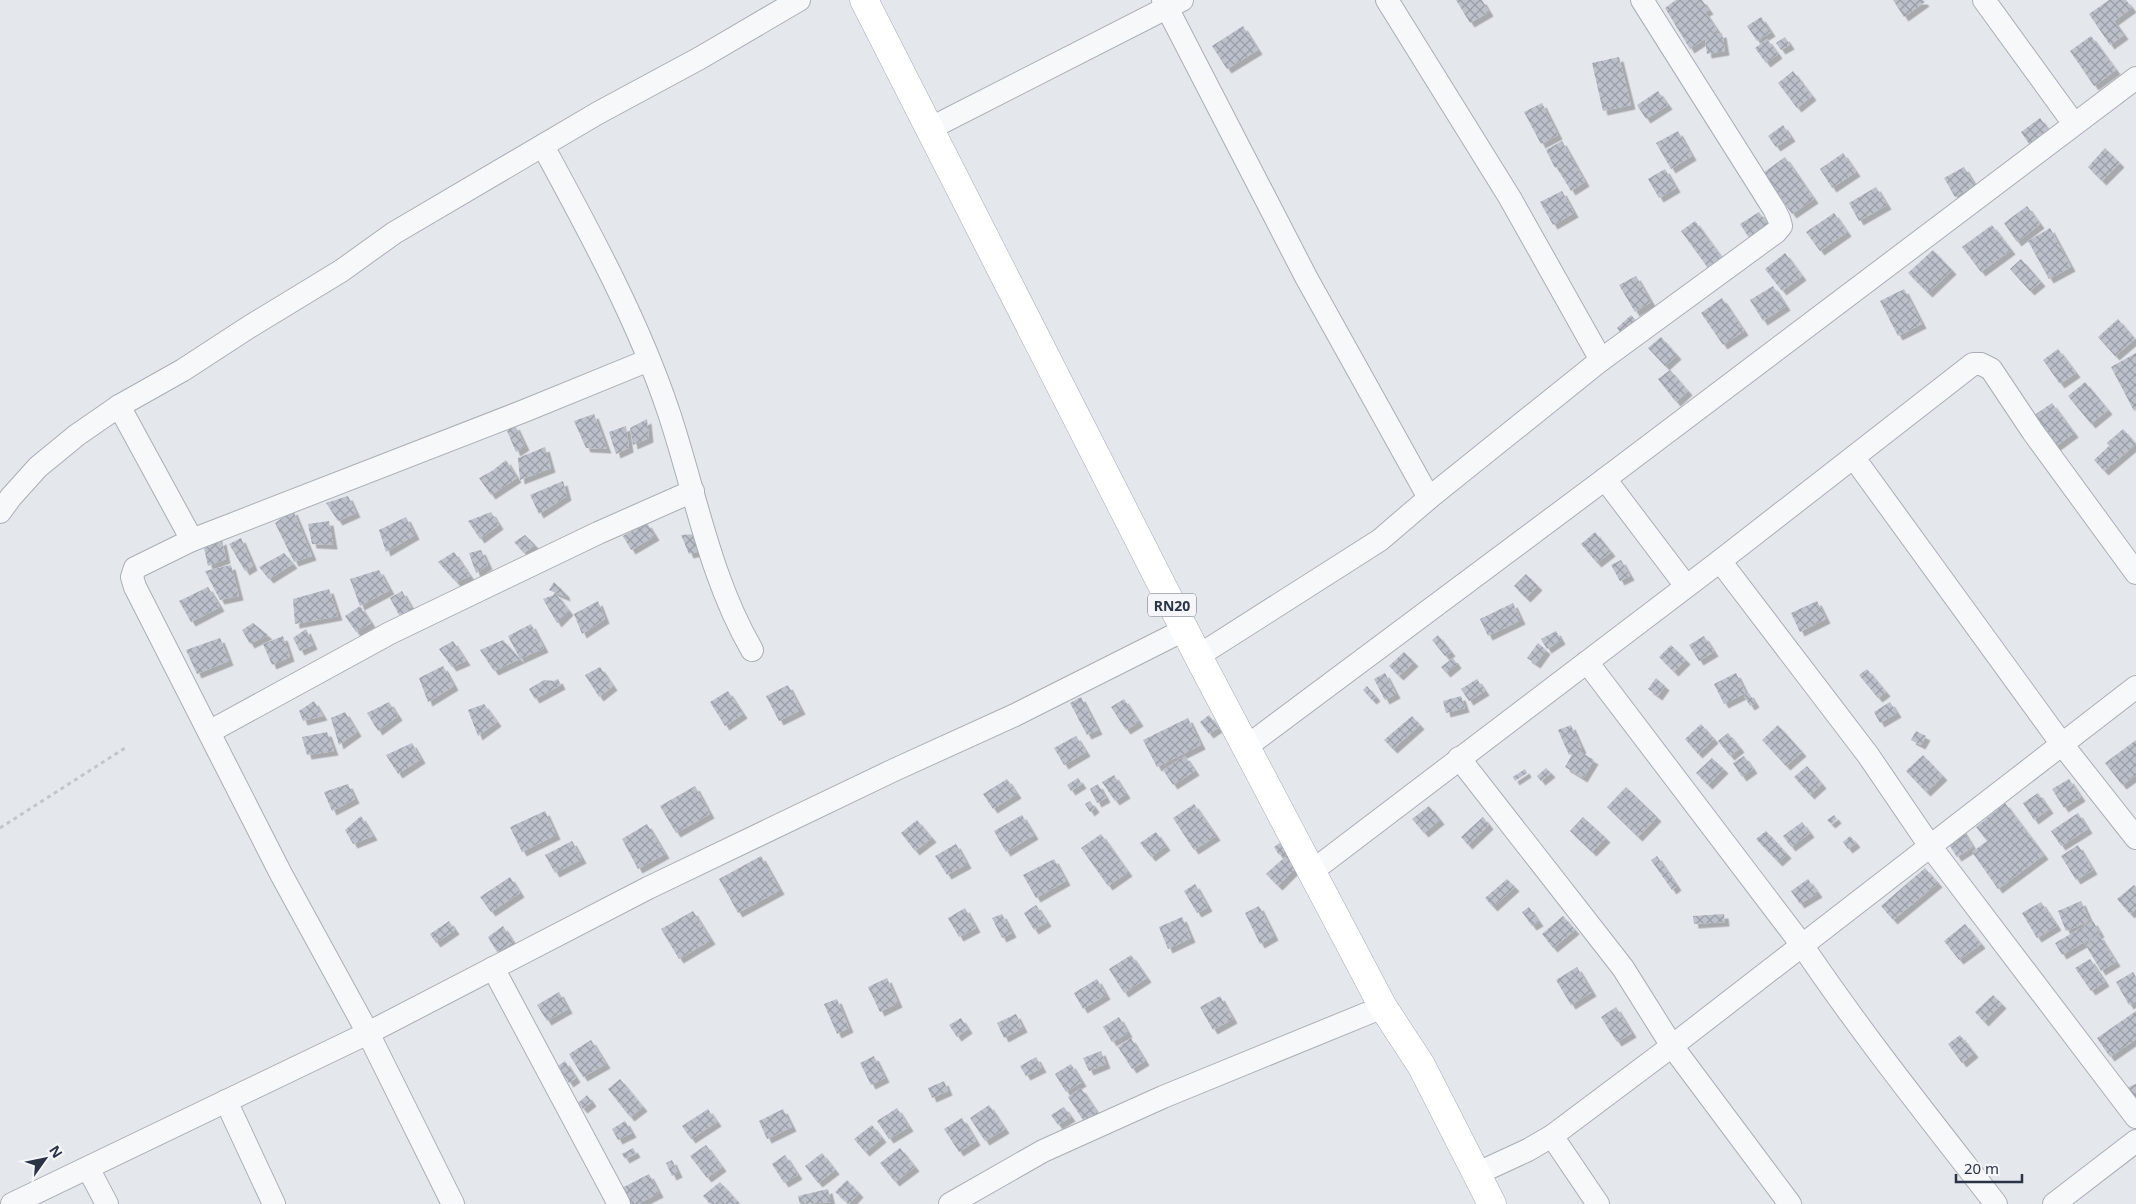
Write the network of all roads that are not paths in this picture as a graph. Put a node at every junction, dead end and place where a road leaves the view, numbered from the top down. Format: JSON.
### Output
{"nodes":[{"id":1,"x":799,"y":0,"type":"edge"},
{"id":2,"x":864,"y":0,"type":"edge"},
{"id":3,"x":1387,"y":0,"type":"edge"},
{"id":4,"x":1642,"y":0,"type":"edge"},
{"id":5,"x":1984,"y":0,"type":"edge"},
{"id":6,"x":1171,"y":3,"type":"edge"},
{"id":7,"x":2136,"y":78,"type":"edge"},
{"id":8,"x":2074,"y":124,"type":"junction"},
{"id":9,"x":930,"y":129,"type":"junction"},
{"id":10,"x":543,"y":146,"type":"junction"},
{"id":11,"x":649,"y":360,"type":"junction"},
{"id":12,"x":1601,"y":360,"type":"junction"},
{"id":13,"x":119,"y":406,"type":"junction"},
{"id":14,"x":1854,"y":458,"type":"junction"},
{"id":15,"x":1606,"y":479,"type":"junction"},
{"id":16,"x":693,"y":491,"type":"junction"},
{"id":17,"x":1429,"y":498,"type":"junction"},
{"id":18,"x":0,"y":512,"type":"edge"},
{"id":19,"x":192,"y":540,"type":"junction"},
{"id":20,"x":1720,"y":560,"type":"junction"},
{"id":21,"x":2136,"y":573,"type":"edge"},
{"id":22,"x":1686,"y":586,"type":"junction"},
{"id":23,"x":1184,"y":630,"type":"junction"},
{"id":24,"x":752,"y":650,"type":"dead end"},
{"id":25,"x":1198,"y":656,"type":"junction"},
{"id":26,"x":1587,"y":662,"type":"junction"},
{"id":27,"x":2136,"y":687,"type":"edge"},
{"id":28,"x":209,"y":732,"type":"junction"},
{"id":29,"x":2061,"y":744,"type":"junction"},
{"id":30,"x":1246,"y":747,"type":"junction"},
{"id":31,"x":1459,"y":758,"type":"junction"},
{"id":32,"x":2136,"y":838,"type":"edge"},
{"id":33,"x":1930,"y":846,"type":"junction"},
{"id":34,"x":1311,"y":872,"type":"junction"},
{"id":35,"x":1802,"y":945,"type":"junction"},
{"id":36,"x":493,"y":968,"type":"junction"},
{"id":37,"x":1384,"y":1007,"type":"junction"},
{"id":38,"x":368,"y":1033,"type":"junction"},
{"id":39,"x":1672,"y":1046,"type":"junction"},
{"id":40,"x":226,"y":1100,"type":"junction"},
{"id":41,"x":2136,"y":1117,"type":"edge"},
{"id":42,"x":1552,"y":1136,"type":"junction"},
{"id":43,"x":2136,"y":1141,"type":"edge"},
{"id":44,"x":88,"y":1168,"type":"junction"},
{"id":45,"x":1476,"y":1174,"type":"junction"},
{"id":46,"x":12,"y":1204,"type":"edge"},
{"id":47,"x":107,"y":1204,"type":"edge"},
{"id":48,"x":274,"y":1204,"type":"edge"},
{"id":49,"x":453,"y":1204,"type":"edge"},
{"id":50,"x":619,"y":1204,"type":"edge"},
{"id":51,"x":950,"y":1204,"type":"edge"},
{"id":52,"x":1492,"y":1204,"type":"edge"},
{"id":53,"x":1598,"y":1204,"type":"edge"},
{"id":54,"x":1790,"y":1204,"type":"edge"},
{"id":55,"x":1996,"y":1204,"type":"edge"},
{"id":56,"x":2054,"y":1204,"type":"edge"}],
"edges":[{"from":1,"to":10,"type":"street"},
{"from":2,"to":9,"type":"main road","number":"RN20"},
{"from":3,"to":12,"type":"street"},
{"from":4,"to":12,"type":"street"},
{"from":5,"to":8,"type":"street"},
{"from":6,"to":9,"type":"street"},
{"from":6,"to":17,"type":"street"},
{"from":7,"to":8,"type":"street"},
{"from":8,"to":15,"type":"street"},
{"from":9,"to":23,"type":"main road","number":"RN20"},
{"from":10,"to":11,"type":"street"},
{"from":10,"to":13,"type":"street"},
{"from":11,"to":16,"type":"street"},
{"from":11,"to":19,"type":"street"},
{"from":12,"to":17,"type":"street"},
{"from":13,"to":18,"type":"street"},
{"from":13,"to":19,"type":"street"},
{"from":14,"to":20,"type":"street"},
{"from":14,"to":21,"type":"street"},
{"from":14,"to":29,"type":"street"},
{"from":15,"to":22,"type":"street"},
{"from":15,"to":30,"type":"street"},
{"from":16,"to":24,"type":"street"},
{"from":16,"to":28,"type":"street"},
{"from":17,"to":25,"type":"street"},
{"from":19,"to":28,"type":"street"},
{"from":20,"to":22,"type":"street"},
{"from":20,"to":33,"type":"street"},
{"from":22,"to":26,"type":"street"},
{"from":23,"to":25,"type":"main road","number":"RN20"},
{"from":23,"to":36,"type":"street"},
{"from":25,"to":30,"type":"main road","number":"RN20"},
{"from":26,"to":31,"type":"street"},
{"from":26,"to":35,"type":"street"},
{"from":27,"to":29,"type":"street"},
{"from":28,"to":38,"type":"street"},
{"from":29,"to":32,"type":"street"},
{"from":29,"to":33,"type":"street"},
{"from":30,"to":34,"type":"main road","number":"RN20"},
{"from":31,"to":34,"type":"street"},
{"from":31,"to":39,"type":"street"},
{"from":33,"to":35,"type":"street"},
{"from":33,"to":41,"type":"street"},
{"from":34,"to":37,"type":"main road","number":"RN20"},
{"from":35,"to":39,"type":"street"},
{"from":35,"to":55,"type":"street"},
{"from":36,"to":38,"type":"street"},
{"from":36,"to":50,"type":"street"},
{"from":37,"to":45,"type":"main road","number":"RN20"},
{"from":37,"to":51,"type":"street"},
{"from":38,"to":40,"type":"street"},
{"from":38,"to":49,"type":"street"},
{"from":39,"to":42,"type":"street"},
{"from":39,"to":54,"type":"street"},
{"from":40,"to":44,"type":"street"},
{"from":40,"to":48,"type":"street"},
{"from":42,"to":45,"type":"street"},
{"from":42,"to":53,"type":"street"},
{"from":43,"to":56,"type":"street"},
{"from":44,"to":46,"type":"street"},
{"from":44,"to":47,"type":"street"},
{"from":45,"to":52,"type":"main road","number":"RN20"}]}
